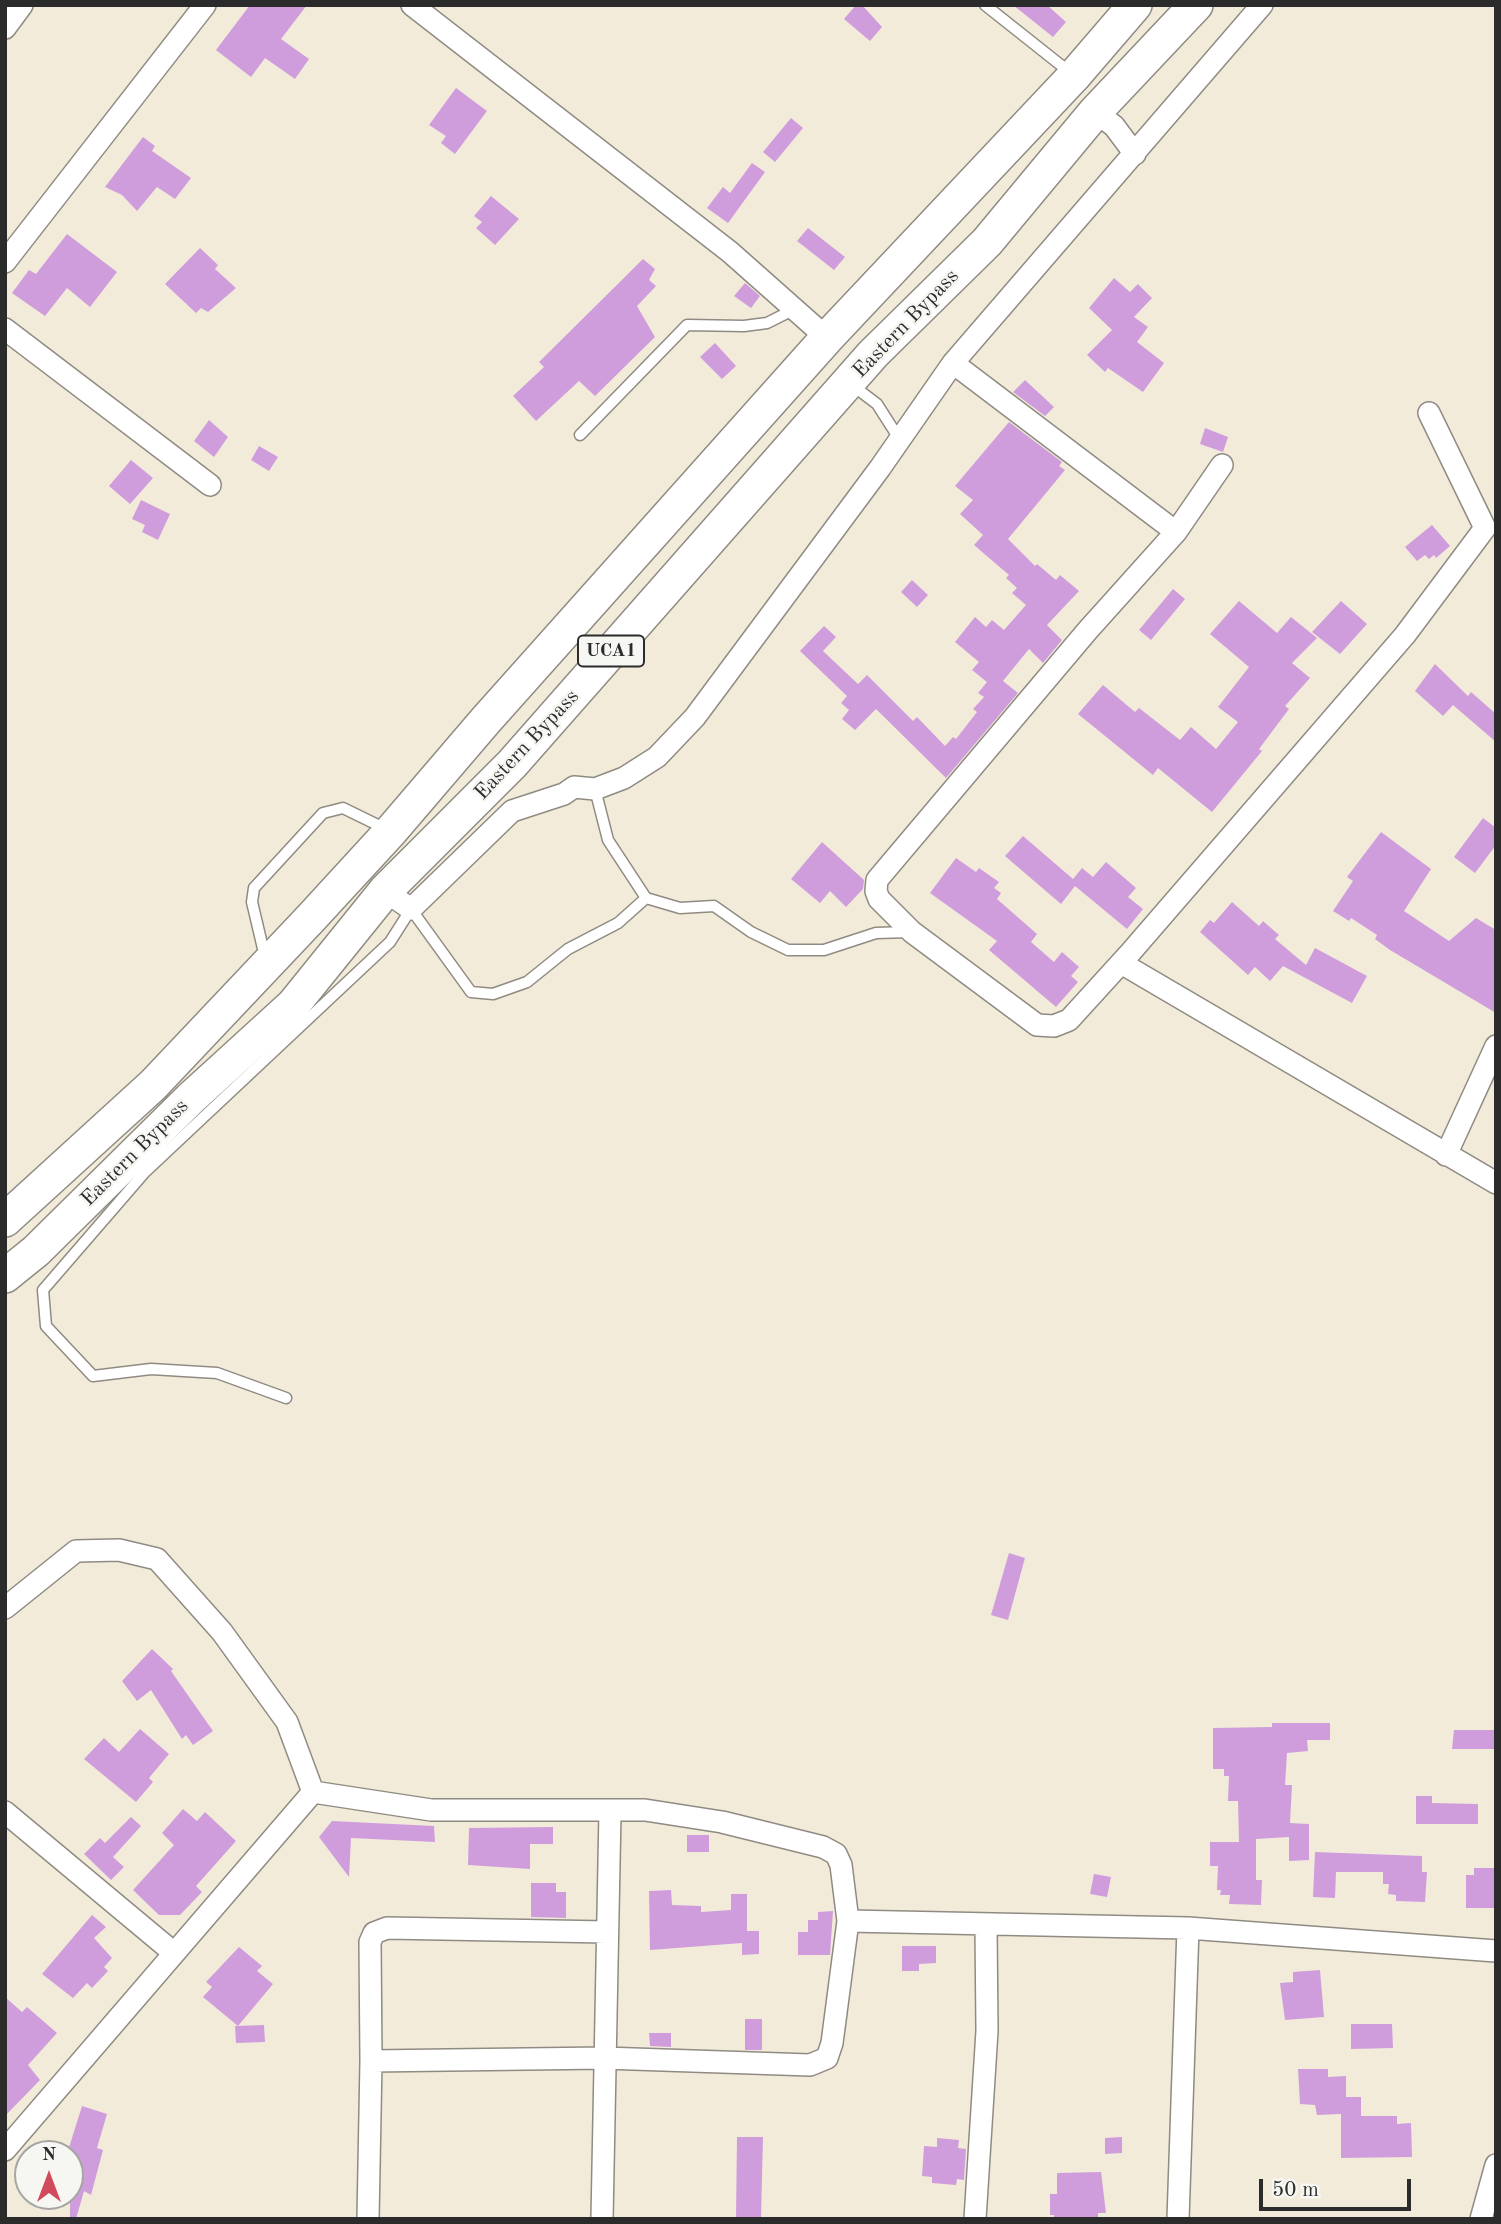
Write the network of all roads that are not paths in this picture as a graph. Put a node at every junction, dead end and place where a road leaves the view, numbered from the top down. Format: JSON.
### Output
{"nodes":[{"id":1,"x":205,"y":5,"type":"edge"},
{"id":2,"x":412,"y":5,"type":"edge"},
{"id":3,"x":985,"y":5,"type":"edge"},
{"id":4,"x":1135,"y":5,"type":"edge"},
{"id":5,"x":1196,"y":5,"type":"edge"},
{"id":6,"x":1262,"y":5,"type":"edge"},
{"id":7,"x":1074,"y":76,"type":"junction"},
{"id":8,"x":1095,"y":112,"type":"junction"},
{"id":9,"x":1135,"y":154,"type":"junction"},
{"id":10,"x":5,"y":262,"type":"edge"},
{"id":11,"x":795,"y":309,"type":"junction"},
{"id":12,"x":5,"y":329,"type":"edge"},
{"id":13,"x":827,"y":338,"type":"junction"},
{"id":14,"x":953,"y":363,"type":"junction"},
{"id":15,"x":849,"y":383,"type":"junction"},
{"id":16,"x":781,"y":393,"type":"junction"},
{"id":17,"x":1429,"y":413,"type":"dead end"},
{"id":18,"x":816,"y":421,"type":"junction"},
{"id":19,"x":580,"y":435,"type":"dead end"},
{"id":20,"x":900,"y":440,"type":"junction"},
{"id":21,"x":1222,"y":465,"type":"dead end"},
{"id":22,"x":210,"y":485,"type":"dead end"},
{"id":23,"x":1176,"y":532,"type":"junction"},
{"id":24,"x":594,"y":789,"type":"junction"},
{"id":25,"x":391,"y":831,"type":"junction"},
{"id":26,"x":646,"y":898,"type":"junction"},
{"id":27,"x":398,"y":900,"type":"junction"},
{"id":28,"x":912,"y":932,"type":"junction"},
{"id":29,"x":266,"y":963,"type":"junction"},
{"id":30,"x":1121,"y":964,"type":"junction"},
{"id":31,"x":1496,"y":1046,"type":"edge"},
{"id":32,"x":1446,"y":1155,"type":"junction"},
{"id":33,"x":1496,"y":1183,"type":"edge"},
{"id":34,"x":5,"y":1220,"type":"edge"},
{"id":35,"x":5,"y":1276,"type":"edge"},
{"id":36,"x":286,"y":1398,"type":"dead end"},
{"id":37,"x":5,"y":1608,"type":"edge"},
{"id":38,"x":313,"y":1792,"type":"junction"},
{"id":39,"x":5,"y":1812,"type":"edge"},
{"id":40,"x":610,"y":1812,"type":"junction"},
{"id":41,"x":848,"y":1921,"type":"junction"},
{"id":42,"x":986,"y":1926,"type":"junction"},
{"id":43,"x":1188,"y":1928,"type":"junction"},
{"id":44,"x":607,"y":1932,"type":"junction"},
{"id":45,"x":1496,"y":1951,"type":"edge"},
{"id":46,"x":174,"y":1953,"type":"junction"},
{"id":47,"x":604,"y":2058,"type":"junction"},
{"id":48,"x":371,"y":2061,"type":"junction"},
{"id":49,"x":5,"y":2150,"type":"edge"},
{"id":50,"x":1496,"y":2165,"type":"edge"},
{"id":51,"x":368,"y":2219,"type":"edge"},
{"id":52,"x":602,"y":2219,"type":"edge"},
{"id":53,"x":975,"y":2219,"type":"edge"},
{"id":54,"x":1178,"y":2219,"type":"edge"},
{"id":55,"x":1481,"y":2219,"type":"edge"}],
"edges":[{"from":1,"to":10,"type":"street"},
{"from":2,"to":11,"type":"street"},
{"from":3,"to":7,"type":"lane"},
{"from":4,"to":7,"type":"main road","name":"Eastern Bypass","number":"UCA1"},
{"from":5,"to":8,"type":"main road","name":"Eastern Bypass","number":"UCA1"},
{"from":6,"to":9,"type":"street"},
{"from":7,"to":13,"type":"main road","name":"Eastern Bypass","number":"UCA1"},
{"from":8,"to":9,"type":"street"},
{"from":8,"to":15,"type":"main road","name":"Eastern Bypass","number":"UCA1"},
{"from":9,"to":14,"type":"street"},
{"from":11,"to":13,"type":"street"},
{"from":11,"to":19,"type":"lane"},
{"from":12,"to":22,"type":"street"},
{"from":13,"to":16,"type":"main road","name":"Eastern Bypass","number":"UCA1"},
{"from":14,"to":20,"type":"street"},
{"from":14,"to":23,"type":"street"},
{"from":15,"to":18,"type":"main road","name":"Eastern Bypass","number":"UCA1"},
{"from":15,"to":20,"type":"lane"},
{"from":16,"to":18,"type":"main road"},
{"from":16,"to":25,"type":"main road","name":"Eastern Bypass","number":"UCA1"},
{"from":17,"to":30,"type":"street"},
{"from":18,"to":27,"type":"main road","name":"Eastern Bypass","number":"UCA1"},
{"from":20,"to":24,"type":"street"},
{"from":21,"to":23,"type":"street"},
{"from":23,"to":28,"type":"street"},
{"from":24,"to":26,"type":"lane"},
{"from":24,"to":27,"type":"street"},
{"from":25,"to":29,"type":"main road","name":"Eastern Bypass","number":"UCA1"},
{"from":25,"to":29,"type":"lane"},
{"from":26,"to":27,"type":"lane"},
{"from":26,"to":28,"type":"lane"},
{"from":27,"to":35,"type":"main road","name":"Eastern Bypass","number":"UCA1"},
{"from":27,"to":36,"type":"lane"},
{"from":28,"to":30,"type":"street"},
{"from":29,"to":34,"type":"main road","name":"Eastern Bypass","number":"UCA1"},
{"from":30,"to":32,"type":"street"},
{"from":31,"to":32,"type":"street"},
{"from":32,"to":33,"type":"street"},
{"from":37,"to":38,"type":"street"},
{"from":38,"to":40,"type":"street"},
{"from":38,"to":46,"type":"street"},
{"from":39,"to":46,"type":"street"},
{"from":40,"to":41,"type":"street"},
{"from":40,"to":44,"type":"street"},
{"from":41,"to":42,"type":"street"},
{"from":41,"to":47,"type":"street"},
{"from":42,"to":43,"type":"street"},
{"from":42,"to":53,"type":"street"},
{"from":43,"to":45,"type":"street"},
{"from":43,"to":54,"type":"street"},
{"from":44,"to":47,"type":"street"},
{"from":44,"to":48,"type":"street"},
{"from":46,"to":49,"type":"street"},
{"from":47,"to":48,"type":"street"},
{"from":47,"to":52,"type":"street"},
{"from":48,"to":51,"type":"street"},
{"from":50,"to":55,"type":"street"}]}
